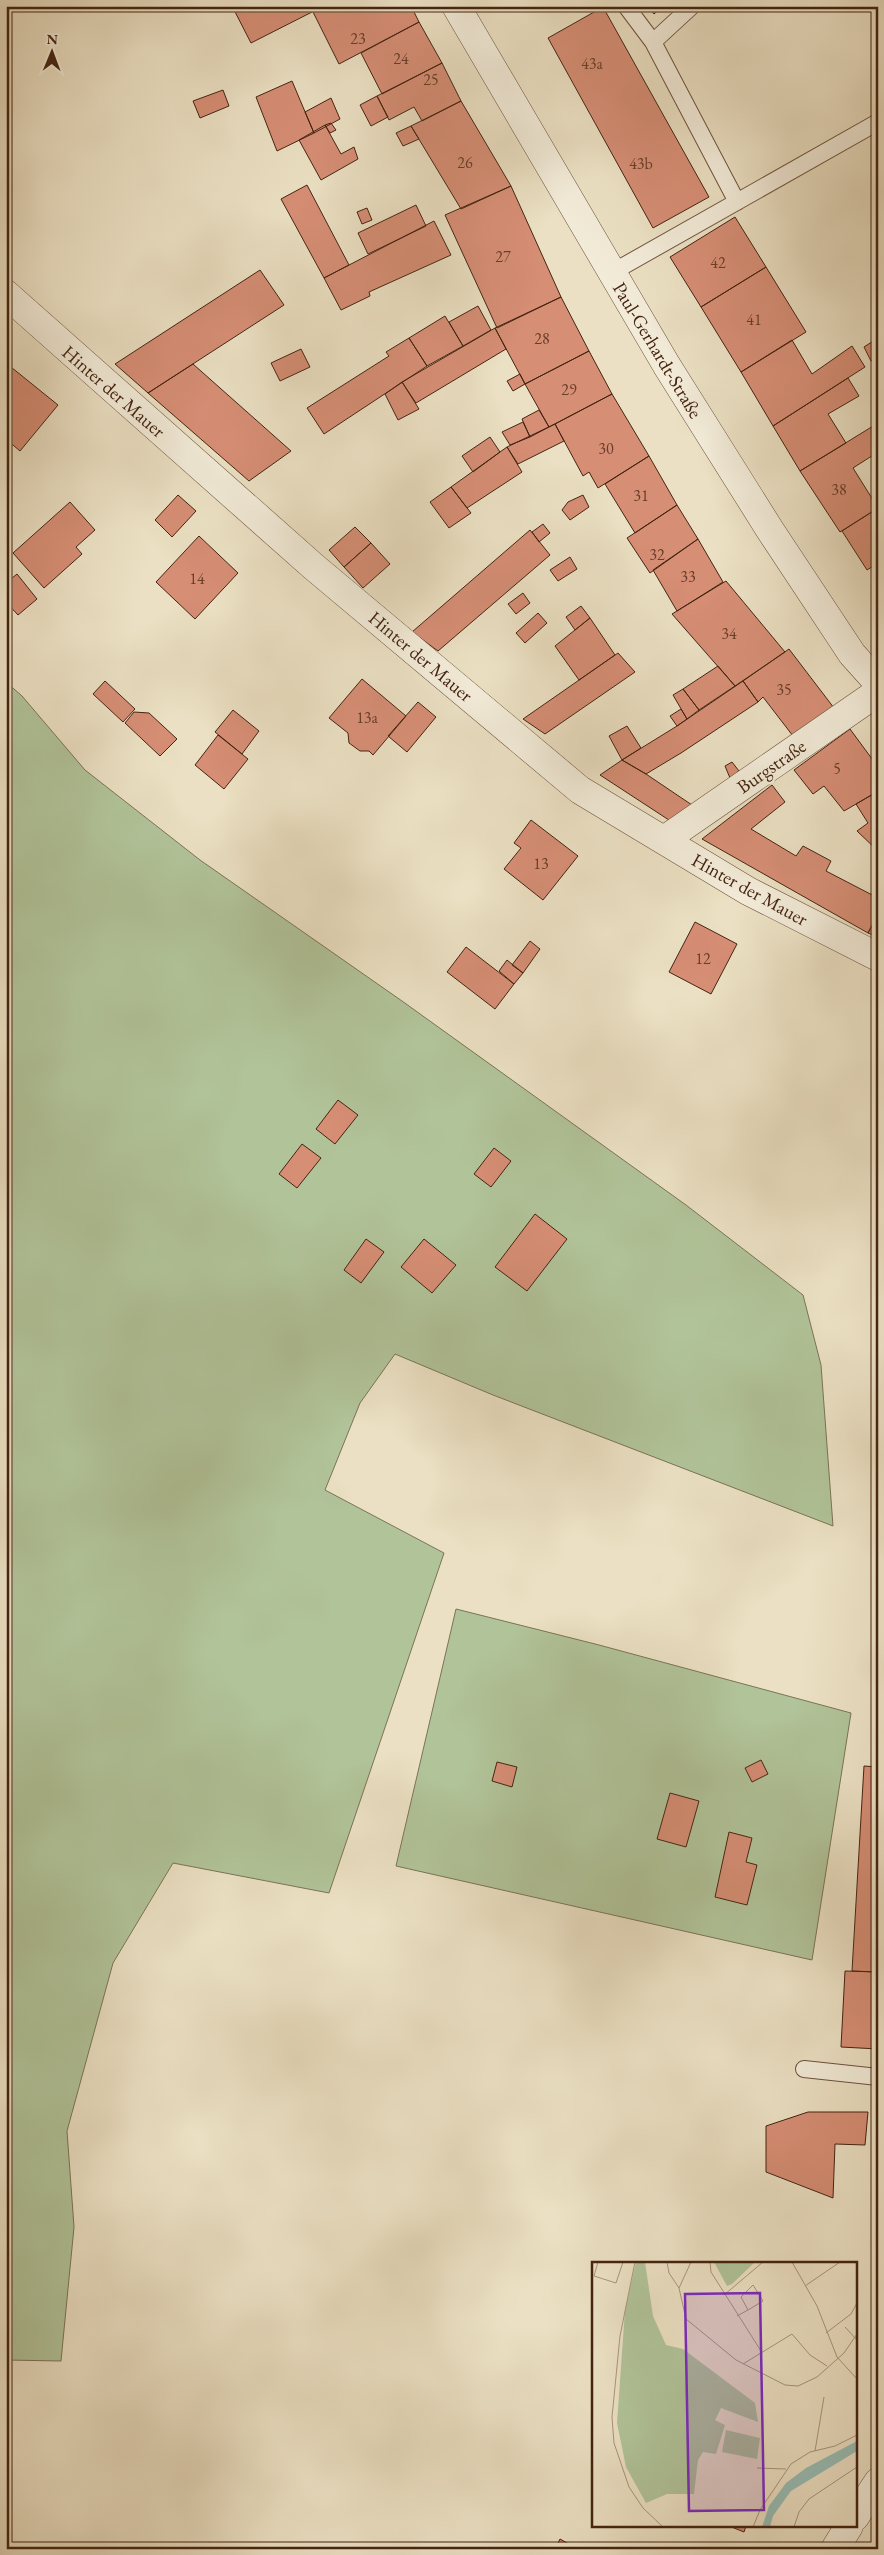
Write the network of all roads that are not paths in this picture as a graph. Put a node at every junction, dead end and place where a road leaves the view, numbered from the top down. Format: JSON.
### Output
{"nodes":[{"id":1,"x":626,"y":6,"type":"edge"},
{"id":2,"x":692,"y":6,"type":"edge"},
{"id":3,"x":465,"y":10,"type":"edge"},
{"id":4,"x":653,"y":42,"type":"junction"},
{"id":5,"x":878,"y":122,"type":"edge"},
{"id":6,"x":737,"y":202,"type":"junction"},
{"id":7,"x":611,"y":273,"type":"junction"},
{"id":8,"x":6,"y":294,"type":"edge"},
{"id":9,"x":878,"y":683,"type":"edge"},
{"id":10,"x":878,"y":692,"type":"edge"},
{"id":11,"x":664,"y":840,"type":"junction"},
{"id":12,"x":878,"y":957,"type":"edge"},
{"id":13,"x":804,"y":2069,"type":"dead end"},
{"id":14,"x":878,"y":2077,"type":"edge"},
{"id":15,"x":878,"y":2482,"type":"edge"},
{"id":16,"x":856,"y":2515,"type":"edge"},
{"id":17,"x":848,"y":2528,"type":"edge"},
{"id":18,"x":835,"y":2549,"type":"edge"}],
"edges":[{"from":1,"to":4,"type":"lane"},
{"from":2,"to":4,"type":"lane"},
{"from":3,"to":7,"type":"street","name":"Paul-Gerhardt-Straße"},
{"from":4,"to":6,"type":"lane"},
{"from":5,"to":6,"type":"lane"},
{"from":6,"to":7,"type":"lane"},
{"from":7,"to":9,"type":"street","name":"Paul-Gerhardt-Straße"},
{"from":8,"to":11,"type":"street","name":"Hinter der Mauer"},
{"from":10,"to":11,"type":"street","name":"Burgstraße"},
{"from":11,"to":12,"type":"street","name":"Hinter der Mauer"},
{"from":13,"to":14,"type":"lane"},
{"from":15,"to":16,"type":"street"},
{"from":17,"to":18,"type":"street"}]}
